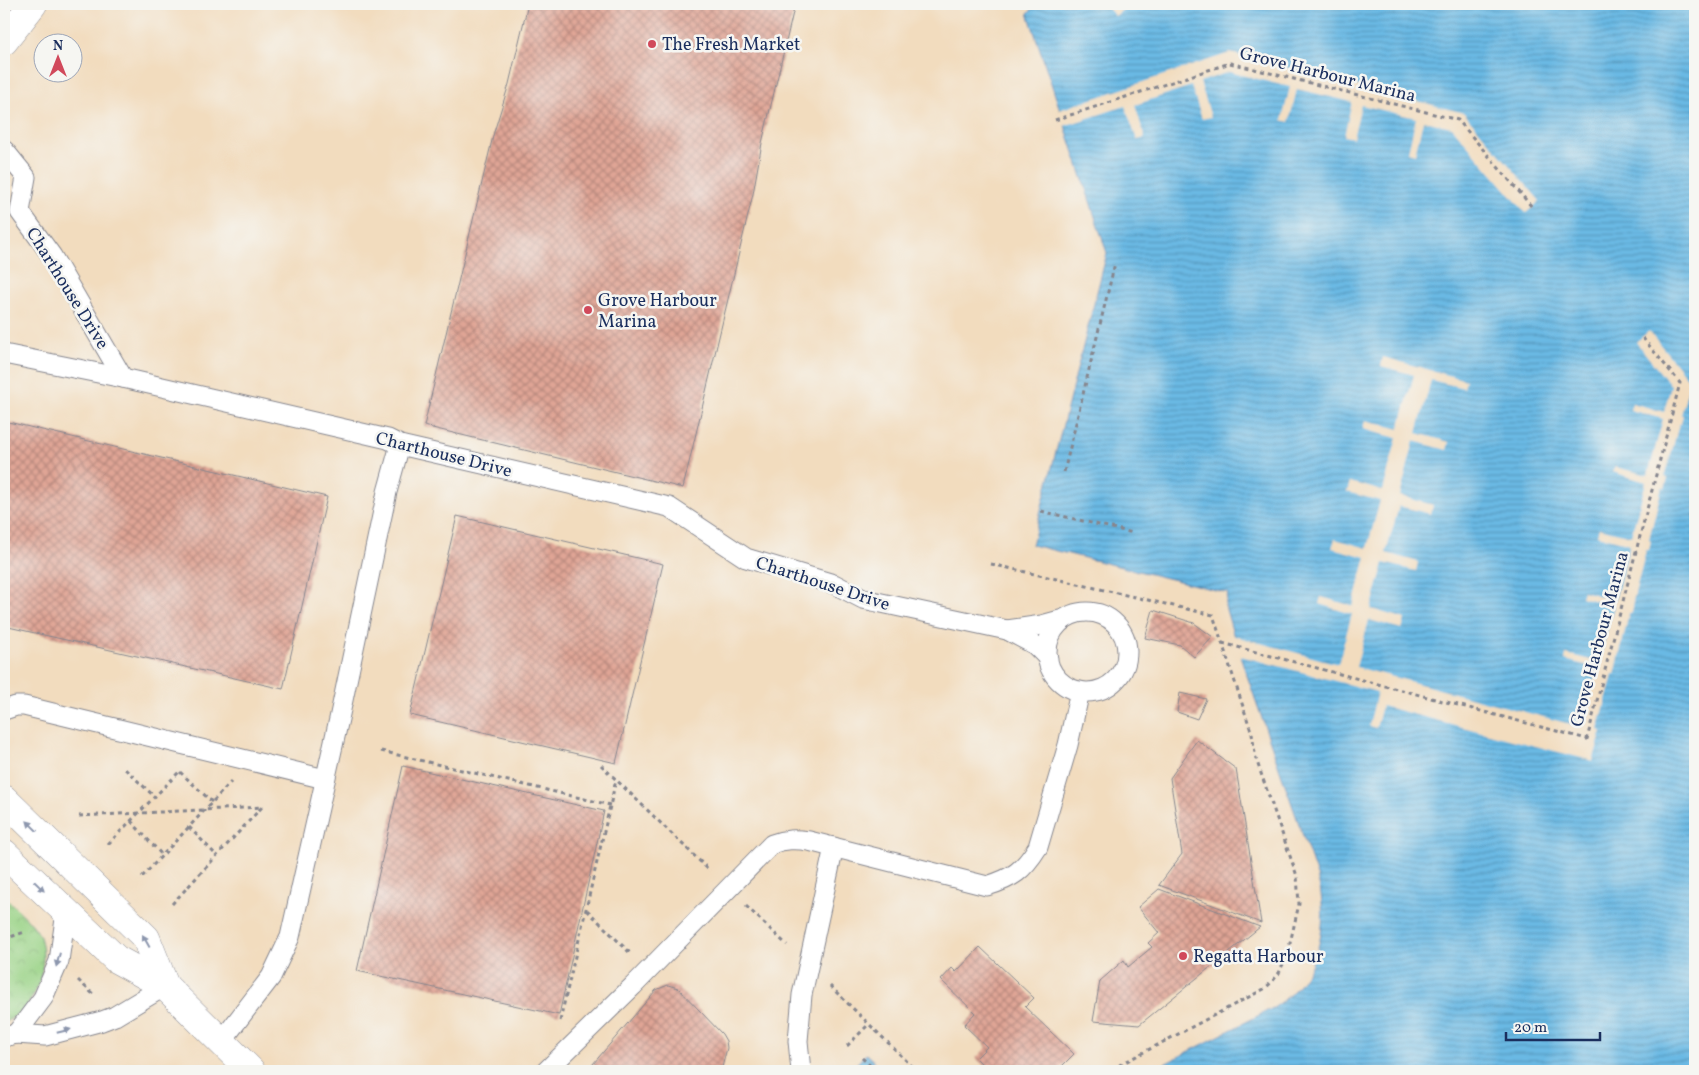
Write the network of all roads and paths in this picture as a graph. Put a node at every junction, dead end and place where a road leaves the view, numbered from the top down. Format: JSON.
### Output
{"nodes":[{"id":1,"x":33,"y":4,"type":"edge"},
{"id":2,"x":4,"y":41,"type":"edge"},
{"id":3,"x":1055,"y":120,"type":"dead end"},
{"id":4,"x":4,"y":150,"type":"edge"},
{"id":5,"x":1532,"y":207,"type":"dead end"},
{"id":6,"x":12,"y":215,"type":"edge"},
{"id":7,"x":1115,"y":263,"type":"dead end"},
{"id":8,"x":1642,"y":337,"type":"dead end"},
{"id":9,"x":4,"y":354,"type":"edge"},
{"id":10,"x":124,"y":378,"type":"junction"},
{"id":11,"x":400,"y":445,"type":"junction"},
{"id":12,"x":1064,"y":472,"type":"dead end"},
{"id":13,"x":1041,"y":511,"type":"dead end"},
{"id":14,"x":1133,"y":533,"type":"dead end"},
{"id":15,"x":991,"y":564,"type":"dead end"},
{"id":16,"x":1064,"y":619,"type":"junction"},
{"id":17,"x":1007,"y":630,"type":"junction"},
{"id":18,"x":1222,"y":643,"type":"junction"},
{"id":19,"x":1048,"y":658,"type":"junction"},
{"id":20,"x":1080,"y":691,"type":"junction"},
{"id":21,"x":4,"y":710,"type":"edge"},
{"id":22,"x":381,"y":751,"type":"dead end"},
{"id":23,"x":185,"y":766,"type":"dead end"},
{"id":24,"x":601,"y":766,"type":"dead end"},
{"id":25,"x":125,"y":769,"type":"dead end"},
{"id":26,"x":180,"y":771,"type":"junction"},
{"id":27,"x":234,"y":778,"type":"dead end"},
{"id":28,"x":326,"y":778,"type":"junction"},
{"id":29,"x":616,"y":780,"type":"junction"},
{"id":30,"x":155,"y":797,"type":"junction"},
{"id":31,"x":4,"y":799,"type":"edge"},
{"id":32,"x":212,"y":802,"type":"junction"},
{"id":33,"x":610,"y":805,"type":"junction"},
{"id":34,"x":205,"y":809,"type":"junction"},
{"id":35,"x":139,"y":813,"type":"junction"},
{"id":36,"x":79,"y":816,"type":"dead end"},
{"id":37,"x":131,"y":821,"type":"junction"},
{"id":38,"x":189,"y":827,"type":"junction"},
{"id":39,"x":108,"y":844,"type":"dead end"},
{"id":40,"x":834,"y":847,"type":"junction"},
{"id":41,"x":4,"y":853,"type":"edge"},
{"id":42,"x":162,"y":855,"type":"junction"},
{"id":43,"x":217,"y":856,"type":"junction"},
{"id":44,"x":715,"y":876,"type":"dead end"},
{"id":45,"x":142,"y":877,"type":"dead end"},
{"id":46,"x":172,"y":904,"type":"dead end"},
{"id":47,"x":744,"y":904,"type":"dead end"},
{"id":48,"x":586,"y":909,"type":"junction"},
{"id":49,"x":66,"y":912,"type":"junction"},
{"id":50,"x":25,"y":932,"type":"dead end"},
{"id":51,"x":4,"y":938,"type":"edge"},
{"id":52,"x":791,"y":948,"type":"dead end"},
{"id":53,"x":634,"y":958,"type":"dead end"},
{"id":54,"x":72,"y":974,"type":"dead end"},
{"id":55,"x":826,"y":982,"type":"dead end"},
{"id":56,"x":165,"y":986,"type":"junction"},
{"id":57,"x":99,"y":1001,"type":"dead end"},
{"id":58,"x":869,"y":1024,"type":"junction"},
{"id":59,"x":558,"y":1029,"type":"dead end"},
{"id":60,"x":10,"y":1036,"type":"edge"},
{"id":61,"x":221,"y":1042,"type":"junction"},
{"id":62,"x":847,"y":1046,"type":"dead end"},
{"id":63,"x":862,"y":1058,"type":"dead end"},
{"id":64,"x":251,"y":1071,"type":"edge"},
{"id":65,"x":546,"y":1071,"type":"edge"},
{"id":66,"x":801,"y":1071,"type":"edge"},
{"id":67,"x":876,"y":1071,"type":"edge"},
{"id":68,"x":917,"y":1071,"type":"edge"},
{"id":69,"x":1108,"y":1071,"type":"edge"}],
"edges":[{"from":1,"to":2,"type":"street"},
{"from":3,"to":5,"type":"path","name":"Grove Harbour Marina"},
{"from":4,"to":6,"type":"lane","name":"Charthouse Drive"},
{"from":6,"to":10,"type":"lane","name":"Charthouse Drive"},
{"from":7,"to":12,"type":"path"},
{"from":8,"to":18,"type":"path","name":"Grove Harbour Marina"},
{"from":9,"to":10,"type":"lane"},
{"from":10,"to":11,"type":"lane","name":"Charthouse Drive"},
{"from":11,"to":17,"type":"lane","name":"Charthouse Drive"},
{"from":11,"to":28,"type":"lane"},
{"from":13,"to":14,"type":"path"},
{"from":15,"to":18,"type":"path"},
{"from":16,"to":17,"type":"lane","name":"Charthouse Drive"},
{"from":16,"to":19,"type":"lane"},
{"from":16,"to":20,"type":"lane"},
{"from":17,"to":19,"type":"lane","name":"Charthouse Drive"},
{"from":18,"to":69,"type":"path"},
{"from":19,"to":20,"type":"lane"},
{"from":20,"to":40,"type":"lane"},
{"from":21,"to":28,"type":"lane"},
{"from":22,"to":33,"type":"path"},
{"from":23,"to":26,"type":"path"},
{"from":24,"to":29,"type":"path"},
{"from":25,"to":30,"type":"path"},
{"from":26,"to":30,"type":"path"},
{"from":26,"to":32,"type":"path"},
{"from":27,"to":32,"type":"path"},
{"from":28,"to":61,"type":"lane"},
{"from":29,"to":33,"type":"path"},
{"from":29,"to":44,"type":"path"},
{"from":30,"to":35,"type":"path"},
{"from":56,"to":31,"type":"street","one_way":true},
{"from":32,"to":34,"type":"path"},
{"from":33,"to":48,"type":"path"},
{"from":34,"to":35,"type":"path"},
{"from":34,"to":38,"type":"path"},
{"from":34,"to":43,"type":"path"},
{"from":35,"to":36,"type":"path"},
{"from":35,"to":37,"type":"path"},
{"from":37,"to":39,"type":"path"},
{"from":37,"to":42,"type":"path"},
{"from":38,"to":42,"type":"path"},
{"from":38,"to":43,"type":"path"},
{"from":40,"to":65,"type":"lane"},
{"from":40,"to":66,"type":"lane"},
{"from":41,"to":49,"type":"street","one_way":true},
{"from":42,"to":45,"type":"path"},
{"from":43,"to":46,"type":"path"},
{"from":47,"to":52,"type":"path"},
{"from":48,"to":53,"type":"path"},
{"from":48,"to":59,"type":"path"},
{"from":49,"to":56,"type":"street"},
{"from":49,"to":60,"type":"lane","one_way":true},
{"from":50,"to":51,"type":"path"},
{"from":54,"to":57,"type":"path"},
{"from":55,"to":58,"type":"path"},
{"from":60,"to":56,"type":"lane","one_way":true},
{"from":56,"to":61,"type":"street"},
{"from":58,"to":62,"type":"path"},
{"from":58,"to":68,"type":"path"},
{"from":61,"to":64,"type":"street"},
{"from":63,"to":67,"type":"path"}]}
